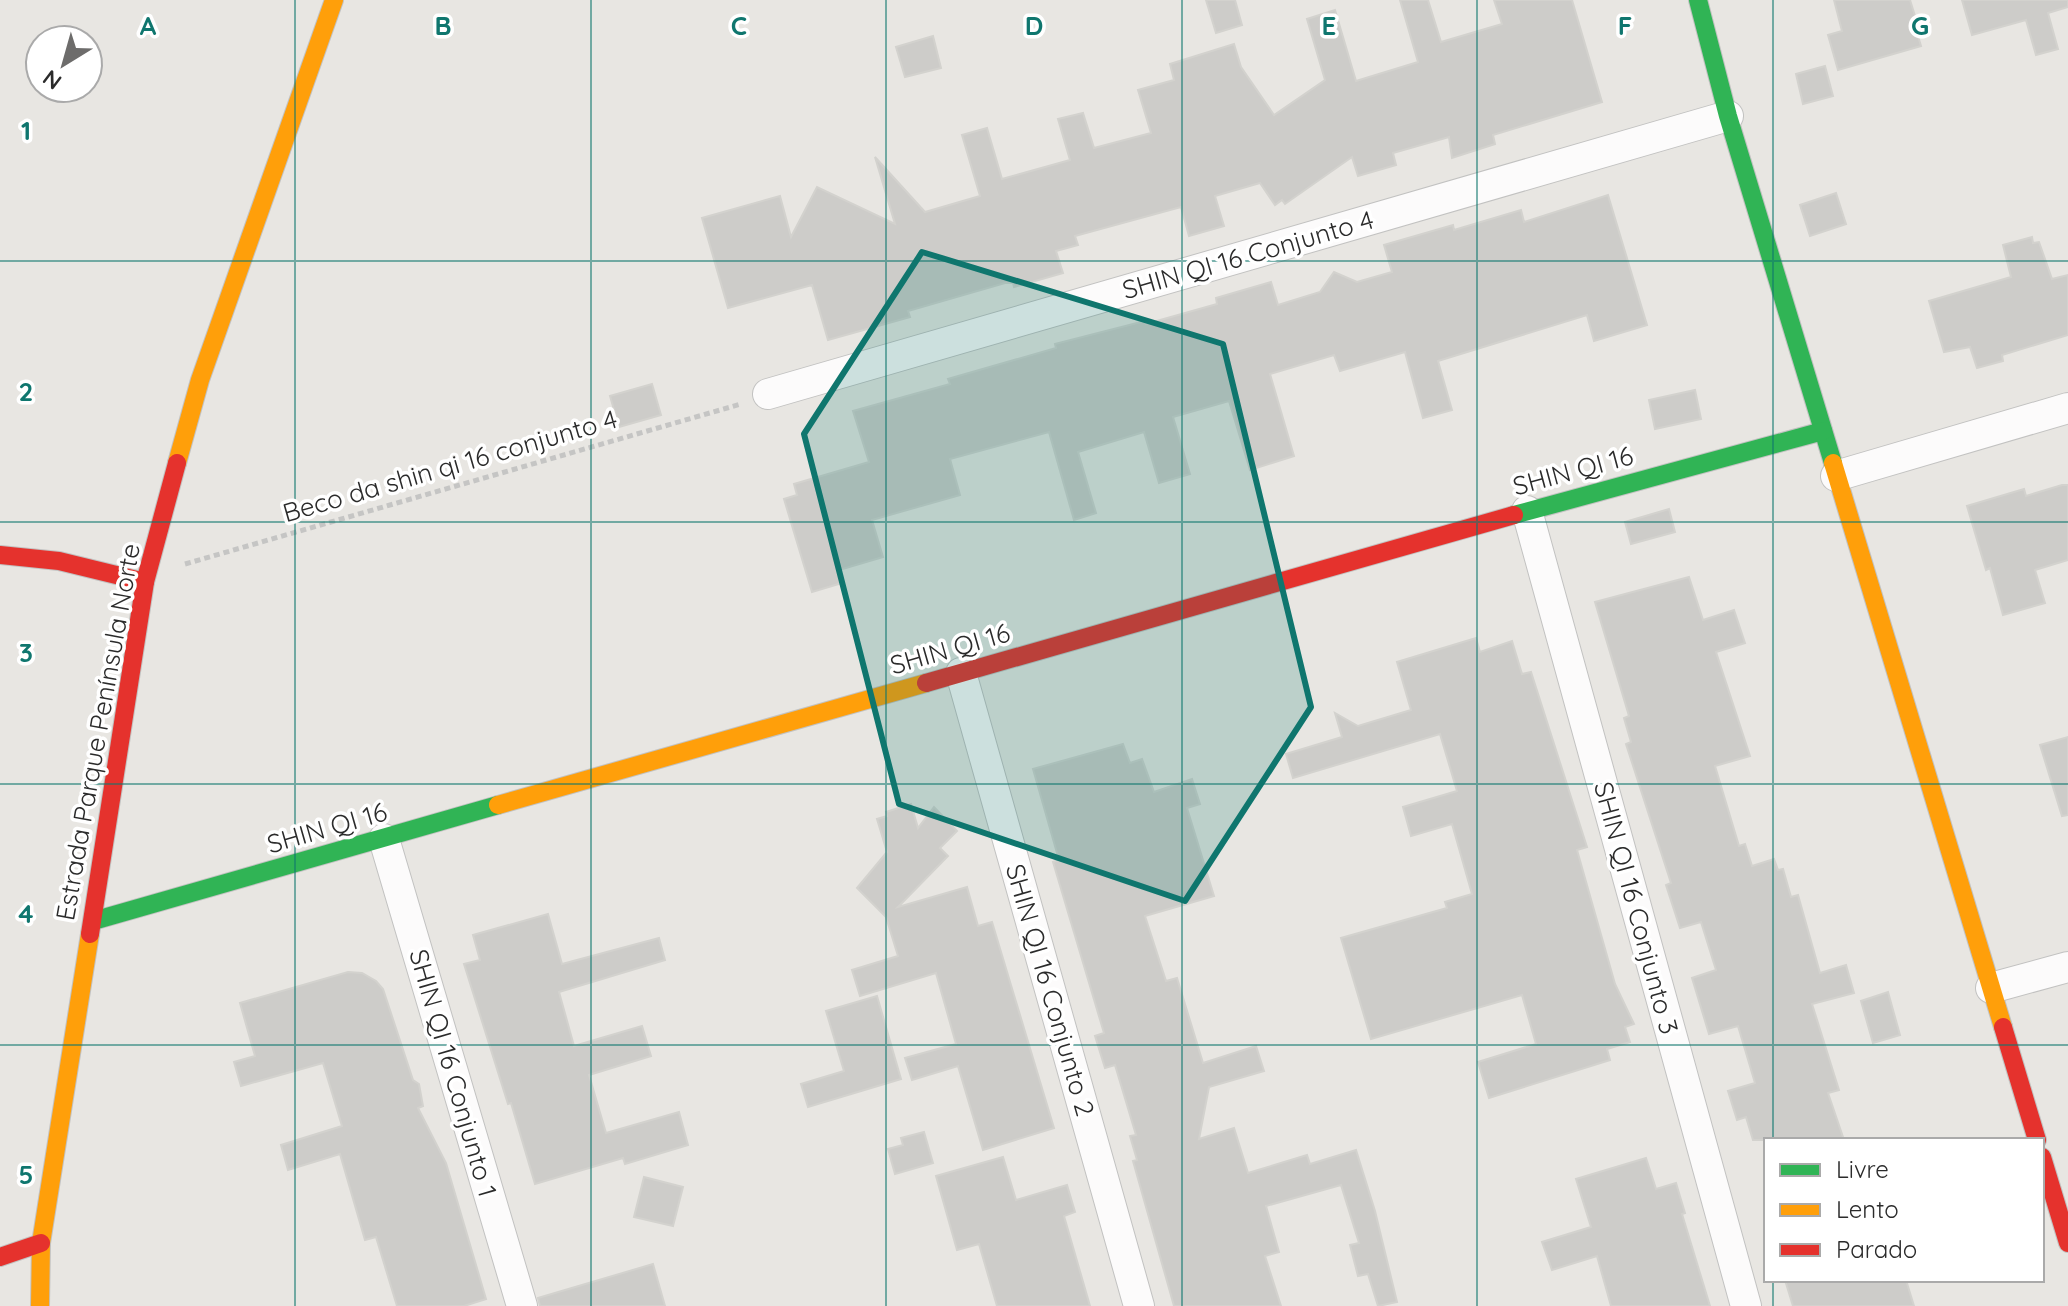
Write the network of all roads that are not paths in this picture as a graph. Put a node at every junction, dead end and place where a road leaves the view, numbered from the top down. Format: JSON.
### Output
{"nodes":[{"id":1,"x":334,"y":0,"type":"edge"},
{"id":2,"x":1698,"y":0,"type":"edge"},
{"id":3,"x":1728,"y":116,"type":"junction"},
{"id":4,"x":768,"y":394,"type":"road end"},
{"id":5,"x":2068,"y":408,"type":"edge"},
{"id":6,"x":1823,"y":431,"type":"junction"},
{"id":7,"x":1836,"y":476,"type":"junction"},
{"id":8,"x":1527,"y":511,"type":"junction"},
{"id":9,"x":0,"y":555,"type":"edge"},
{"id":10,"x":145,"y":582,"type":"junction"},
{"id":11,"x":961,"y":673,"type":"junction"},
{"id":12,"x":384,"y":839,"type":"junction"},
{"id":13,"x":93,"y":921,"type":"junction"},
{"id":14,"x":2068,"y":967,"type":"edge"},
{"id":15,"x":1991,"y":988,"type":"junction"},
{"id":16,"x":2036,"y":1138,"type":"edge"},
{"id":17,"x":2044,"y":1164,"type":"edge"},
{"id":18,"x":41,"y":1243,"type":"junction"},
{"id":19,"x":2068,"y":1243,"type":"edge"},
{"id":20,"x":0,"y":1257,"type":"edge"},
{"id":21,"x":40,"y":1306,"type":"edge"},
{"id":22,"x":522,"y":1306,"type":"edge"},
{"id":23,"x":1139,"y":1306,"type":"edge"},
{"id":24,"x":1746,"y":1306,"type":"edge"}],
"edges":[{"from":1,"to":10,"type":"street","name":"Estrada Parque Península Norte"},
{"from":2,"to":3,"type":"street"},
{"from":3,"to":4,"type":"street","name":"SHIN QI 16 Conjunto 4"},
{"from":3,"to":6,"type":"street"},
{"from":5,"to":7,"type":"street"},
{"from":6,"to":7,"type":"street"},
{"from":6,"to":8,"type":"street","name":"SHIN QI 16"},
{"from":7,"to":15,"type":"street"},
{"from":8,"to":11,"type":"street","name":"SHIN QI 16"},
{"from":8,"to":24,"type":"street","name":"SHIN QI 16 Conjunto 3"},
{"from":9,"to":10,"type":"street"},
{"from":10,"to":13,"type":"street","name":"Estrada Parque Península Norte"},
{"from":11,"to":12,"type":"street","name":"SHIN QI 16"},
{"from":11,"to":23,"type":"street","name":"SHIN QI 16 Conjunto 2"},
{"from":12,"to":13,"type":"street","name":"SHIN QI 16"},
{"from":12,"to":22,"type":"street","name":"SHIN QI 16 Conjunto 1"},
{"from":13,"to":18,"type":"street","name":"Estrada Parque Península Norte"},
{"from":14,"to":15,"type":"street"},
{"from":15,"to":16,"type":"street"},
{"from":17,"to":19,"type":"street"},
{"from":18,"to":20,"type":"street"},
{"from":18,"to":21,"type":"street","name":"Estrada Parque Península Norte"}]}
